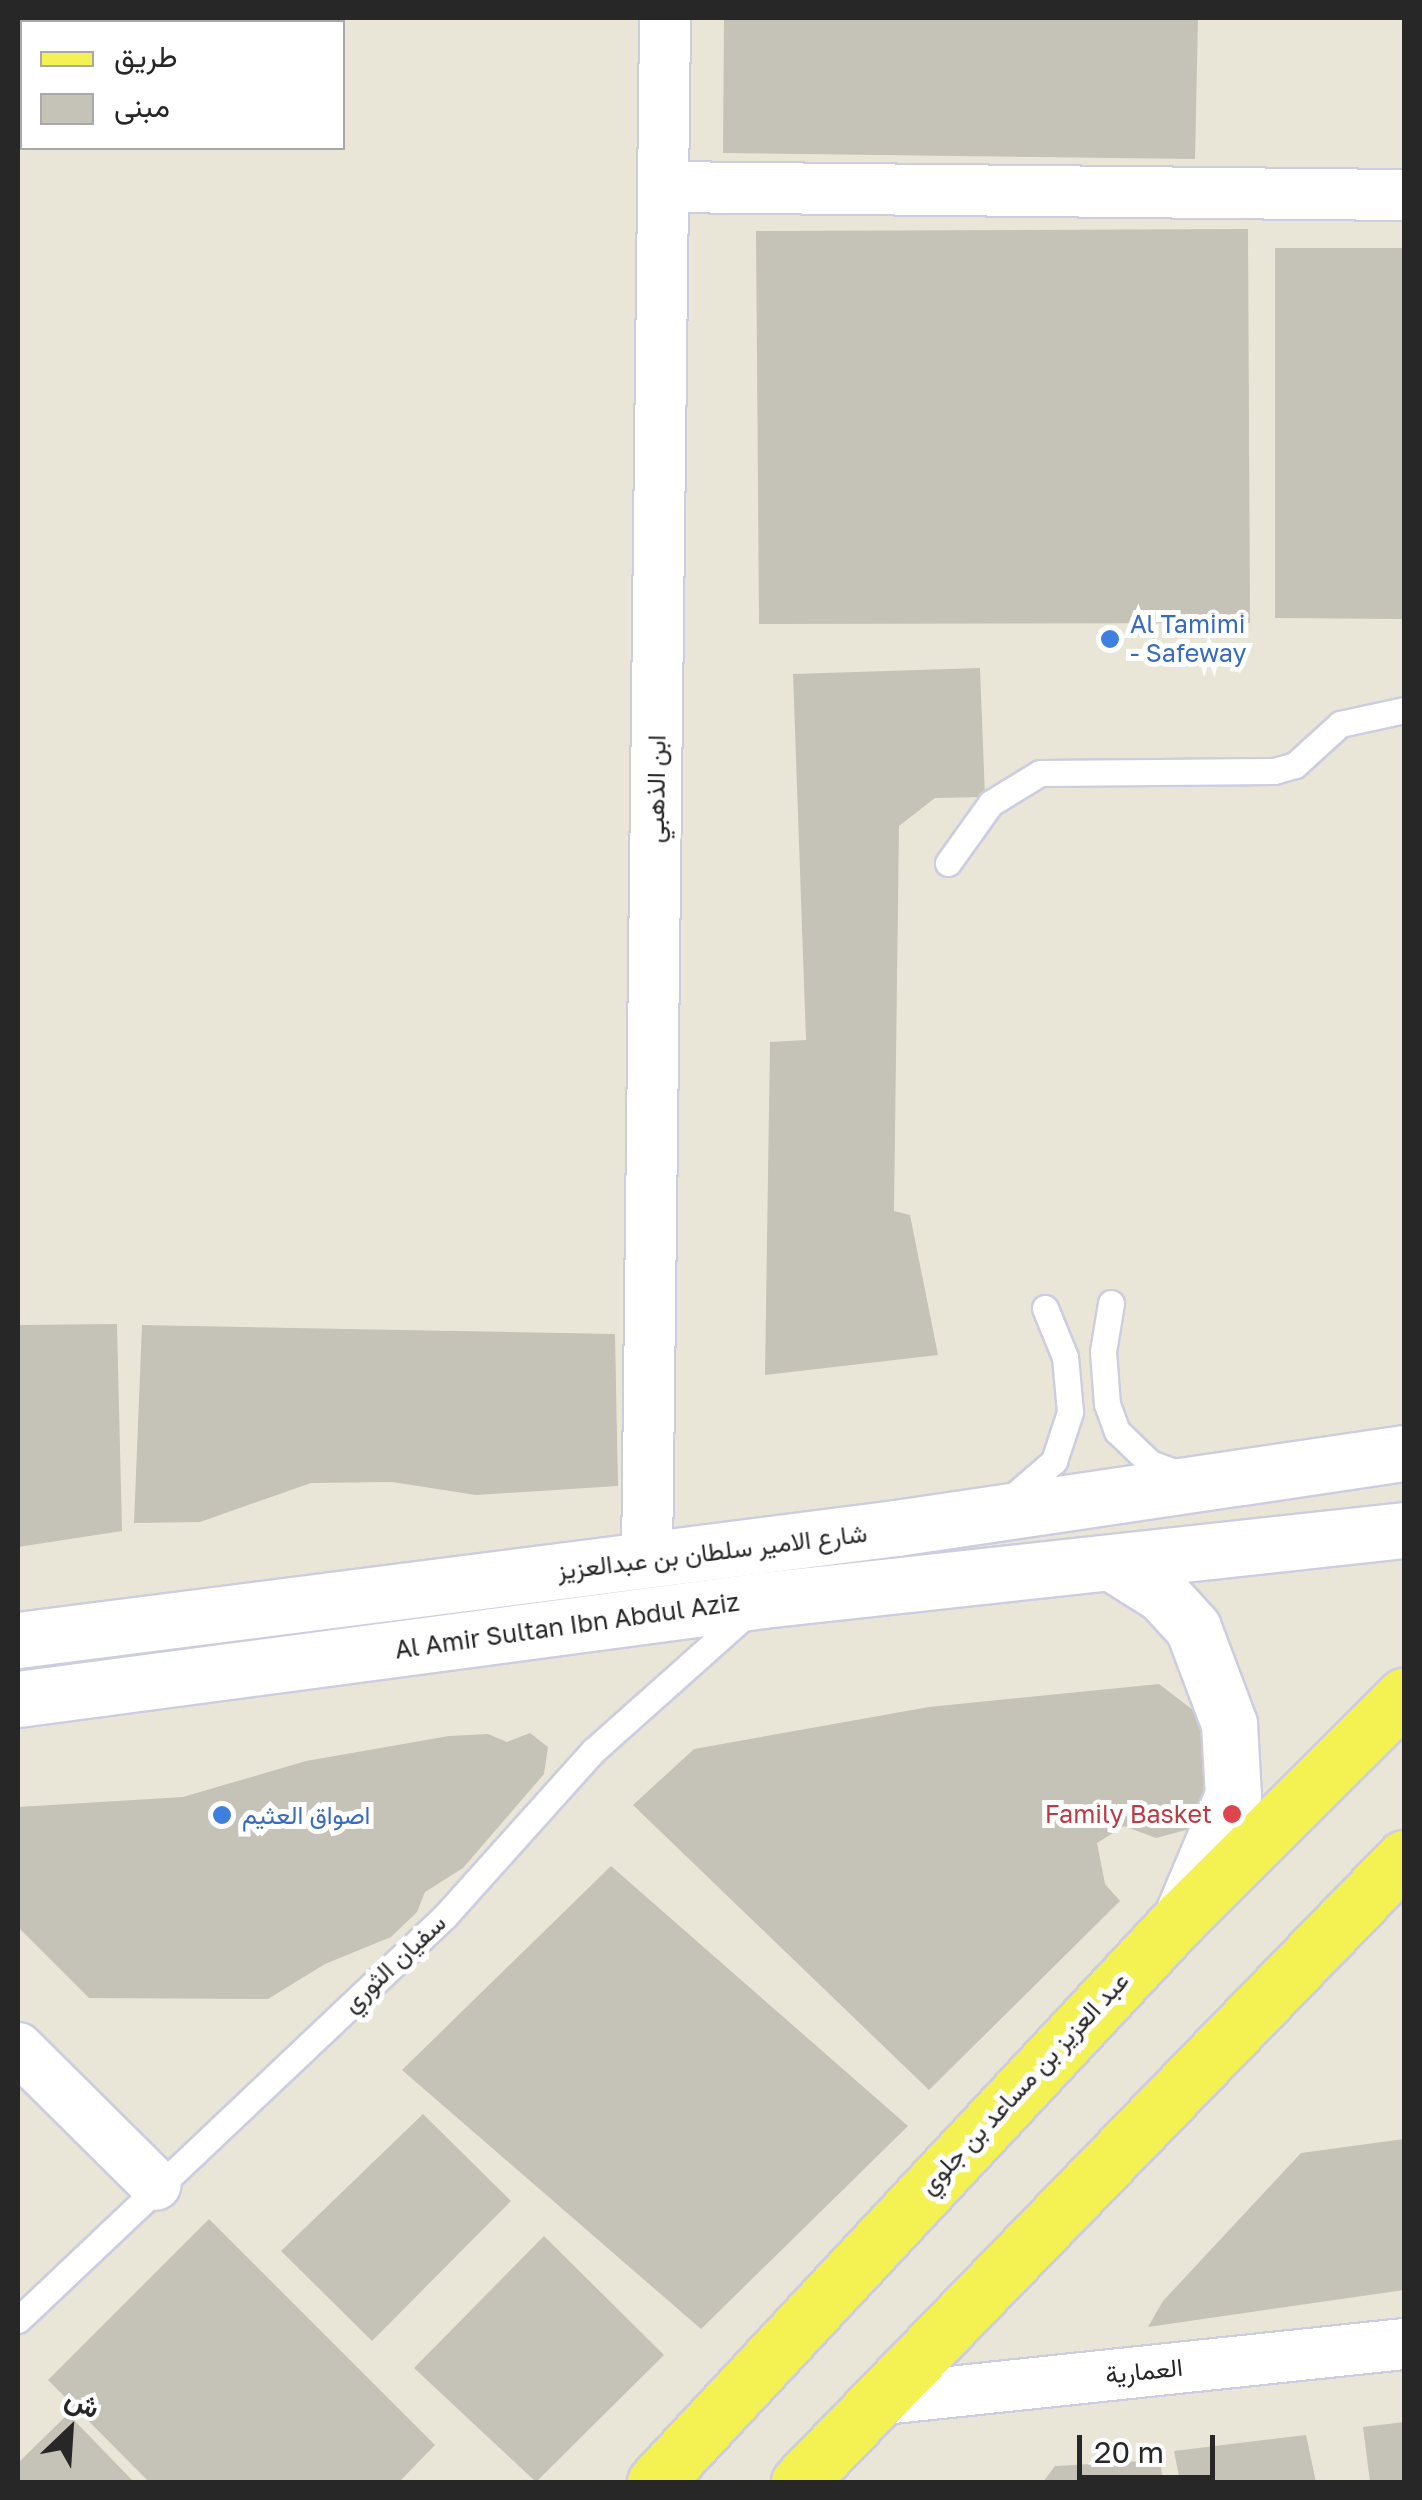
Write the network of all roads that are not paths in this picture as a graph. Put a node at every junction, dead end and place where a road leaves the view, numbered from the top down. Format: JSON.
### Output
{"nodes":[{"id":1,"x":664,"y":18,"type":"edge"},
{"id":2,"x":663,"y":187,"type":"junction"},
{"id":3,"x":1404,"y":195,"type":"edge"},
{"id":4,"x":1404,"y":710,"type":"edge"},
{"id":5,"x":948,"y":864,"type":"dead end"},
{"id":6,"x":1111,"y":1303,"type":"dead end"},
{"id":7,"x":1045,"y":1308,"type":"dead end"},
{"id":8,"x":1404,"y":1453,"type":"edge"},
{"id":9,"x":1208,"y":1485,"type":"junction"},
{"id":10,"x":985,"y":1516,"type":"junction"},
{"id":11,"x":1404,"y":1530,"type":"edge"},
{"id":12,"x":648,"y":1561,"type":"junction"},
{"id":13,"x":1117,"y":1566,"type":"junction"},
{"id":14,"x":763,"y":1600,"type":"junction"},
{"id":15,"x":18,"y":1640,"type":"edge"},
{"id":16,"x":1404,"y":1696,"type":"edge"},
{"id":17,"x":18,"y":1699,"type":"edge"},
{"id":18,"x":1404,"y":1858,"type":"edge"},
{"id":19,"x":1180,"y":1918,"type":"junction"},
{"id":20,"x":18,"y":2048,"type":"edge"},
{"id":21,"x":156,"y":2184,"type":"junction"},
{"id":22,"x":18,"y":2320,"type":"edge"},
{"id":23,"x":1404,"y":2344,"type":"edge"},
{"id":24,"x":884,"y":2399,"type":"junction"},
{"id":25,"x":655,"y":2482,"type":"edge"},
{"id":26,"x":799,"y":2482,"type":"edge"}],
"edges":[{"from":1,"to":2,"type":"street","name":"ابن الذهبي"},
{"from":2,"to":3,"type":"street"},
{"from":2,"to":12,"type":"street","name":"ابن الذهبي"},
{"from":4,"to":5,"type":"lane"},
{"from":6,"to":9,"type":"lane"},
{"from":7,"to":10,"type":"lane"},
{"from":8,"to":9,"type":"street","name":"شارع الامير سلطان بن عبدالعزيز"},
{"from":9,"to":10,"type":"street","name":"شارع الامير سلطان بن عبدالعزيز"},
{"from":10,"to":12,"type":"street","name":"شارع الامير سلطان بن عبدالعزيز"},
{"from":11,"to":13,"type":"street","name":"Al Amir Sultan Ibn Abdul Aziz"},
{"from":12,"to":15,"type":"street","name":"شارع الامير سلطان بن عبدالعزيز"},
{"from":13,"to":14,"type":"street","name":"Al Amir Sultan Ibn Abdul Aziz"},
{"from":13,"to":19,"type":"street"},
{"from":14,"to":17,"type":"street","name":"Al Amir Sultan Ibn Abdul Aziz"},
{"from":14,"to":21,"type":"lane","name":"سفيان الثوري"},
{"from":16,"to":19,"type":"main road","name":"عبد العزيز بن مساعد بن جلوي"},
{"from":18,"to":24,"type":"main road"},
{"from":19,"to":25,"type":"main road","name":"عبد العزيز بن مساعد بن جلوي"},
{"from":20,"to":21,"type":"street"},
{"from":21,"to":22,"type":"lane","name":"سفيان الثوري"},
{"from":23,"to":24,"type":"street","name":"العمارية"},
{"from":24,"to":26,"type":"main road"}]}
